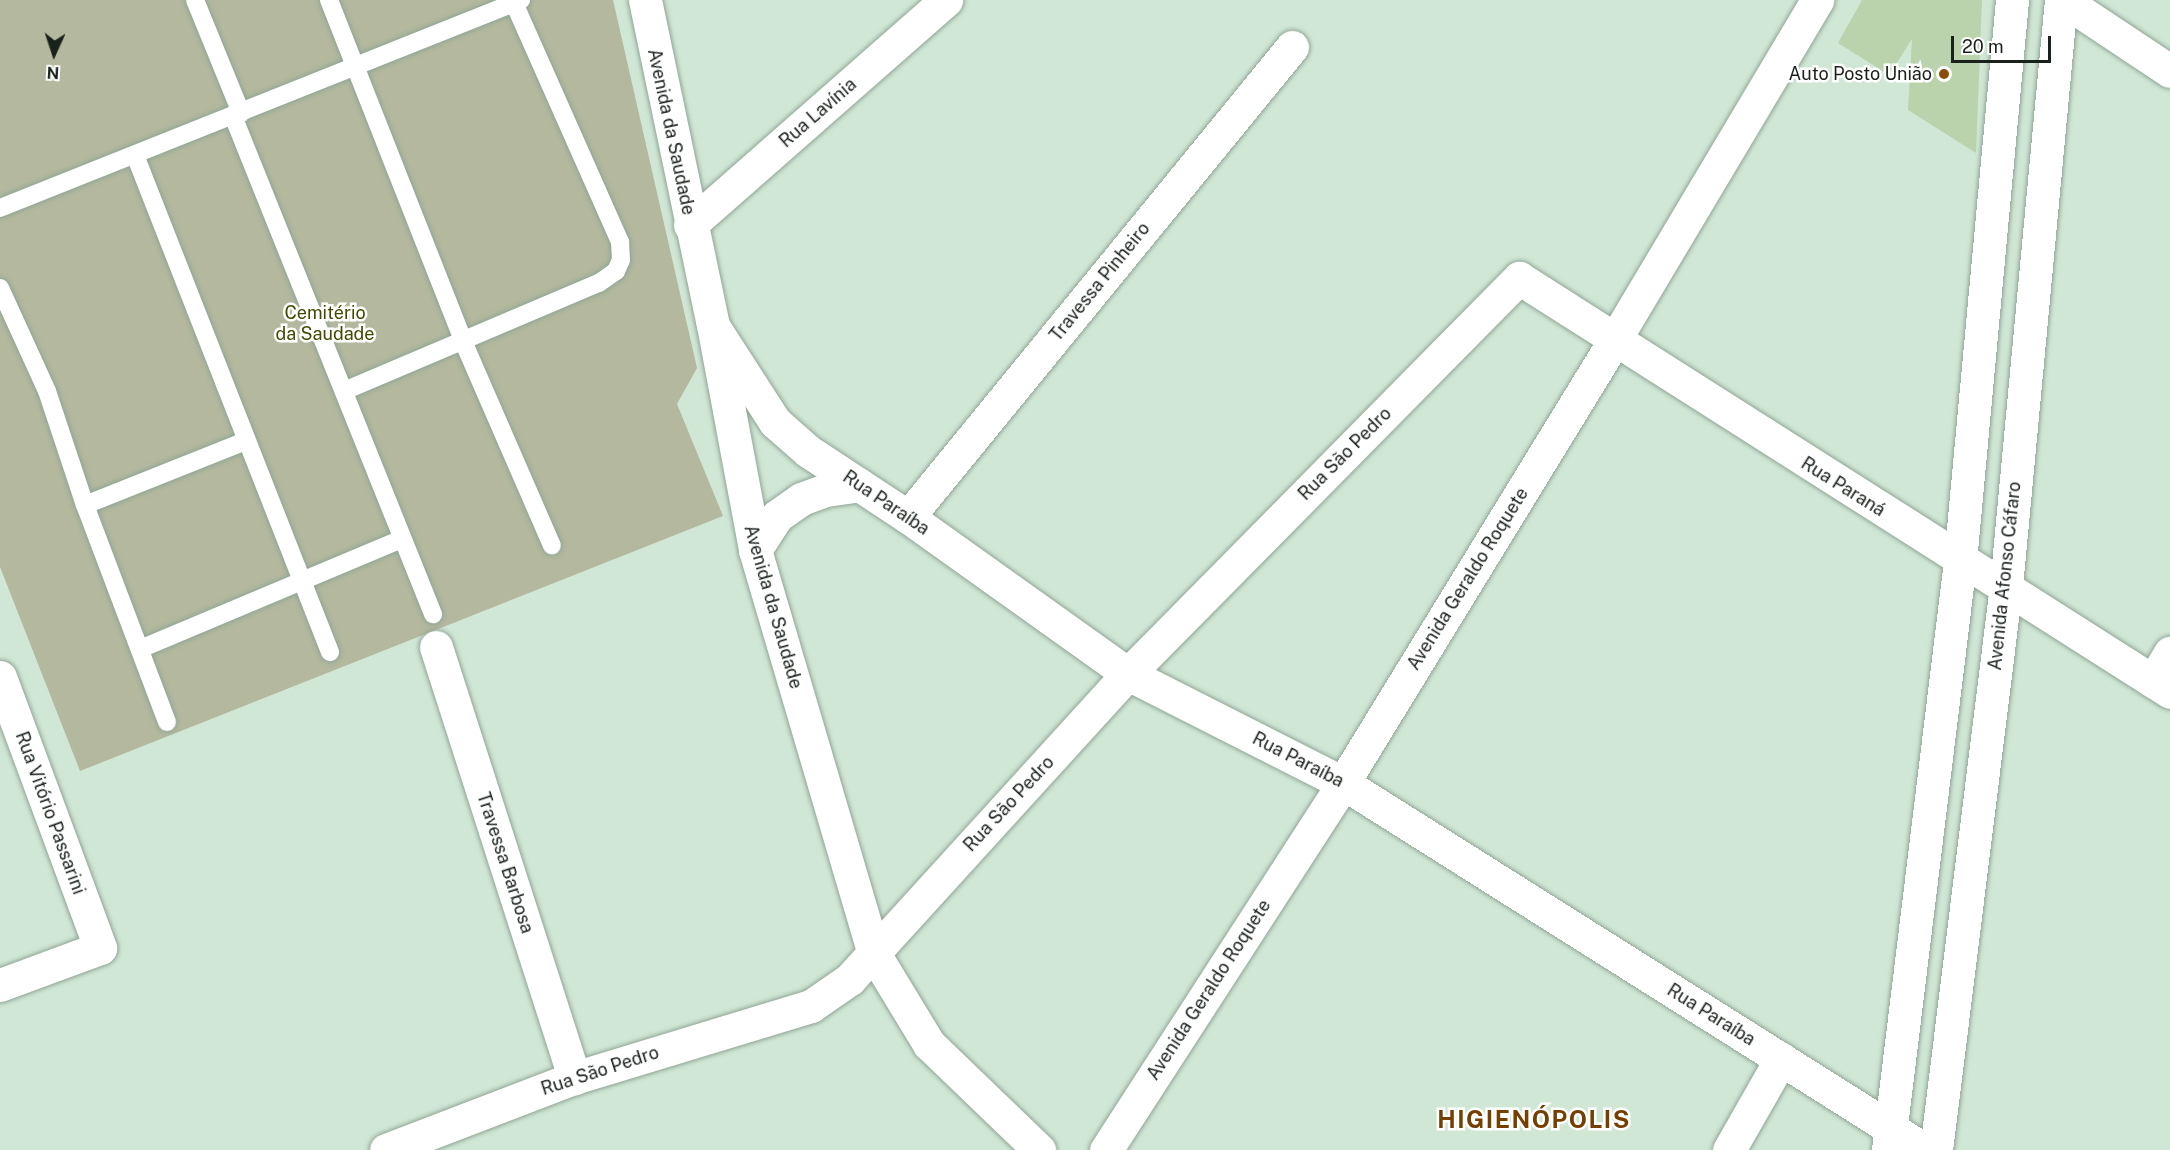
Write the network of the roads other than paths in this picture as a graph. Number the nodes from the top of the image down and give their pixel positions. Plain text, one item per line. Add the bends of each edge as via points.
1 (195, 0) edge
2 (329, 0) edge
3 (645, 0) edge
4 (946, 0) edge
5 (1816, 0) edge
6 (2012, 0) edge
7 (2062, 0) edge
8 (516, 1) edge
9 (1292, 47) dead end
10 (356, 66) junction
11 (2170, 71) edge
12 (237, 114) junction
13 (135, 155) junction
14 (0, 208) edge
15 (690, 225) junction
16 (1519, 278) joint
17 (0, 288) edge
18 (713, 325) junction
19 (463, 341) junction
20 (1614, 341) junction
21 (344, 391) junction
22 (246, 441) junction
23 (860, 485) junction
24 (85, 505) junction
25 (909, 517) junction
26 (402, 539) junction
27 (552, 546) dead end
28 (755, 550) junction
29 (1960, 561) junction
30 (301, 579) junction
31 (2006, 586) junction
32 (433, 614) dead end
33 (436, 648) dead end
34 (140, 649) junction
35 (330, 652) dead end
36 (2170, 653) edge
37 (1128, 674) junction
38 (0, 677) edge
39 (2161, 686) edge
40 (168, 722) dead end
41 (1343, 783) junction
42 (873, 952) junction
43 (0, 985) edge
44 (1781, 1059) junction
45 (574, 1078) junction
46 (440, 1139) edge
47 (1890, 1139) edge
48 (386, 1150) edge
49 (1039, 1150) edge
50 (1107, 1150) edge
51 (1729, 1150) edge
52 (1925, 1150) edge
53 (1936, 1150) edge

1 - 12 lane
2 - 10 lane
3 - 15 street, Avenida da Saudade
4 - 15 street, Rua Lavínia
5 - 20 street, Avenida Geraldo Roquete
6 - 29 street
7 - 11 street
7 - 31 street, Avenida Afonso Cáfaro
8 - 10 lane
8 - 19 lane via 620,242 621,260 616,271 599,283
9 - 25 street, Travessa Pinheiro
10 - 12 lane
10 - 19 lane
12 - 13 lane
12 - 21 lane
13 - 14 lane
13 - 22 lane
15 - 18 street, Avenida da Saudade
16 - 20 street, Rua Paraná
16 - 37 street, Rua São Pedro
17 - 24 lane via 47,391
18 - 23 street, Rua Paraíba via 745,381 775,422 808,451
18 - 28 street, Avenida da Saudade
19 - 21 lane
19 - 27 lane
20 - 29 street, Rua Paraná
20 - 41 street, Avenida Geraldo Roquete
21 - 26 lane
22 - 24 lane
22 - 30 lane
23 - 25 street, Rua Paraíba
23 - 28 street via 801,499 777,516
24 - 34 lane
25 - 37 street, Rua Paraíba
26 - 30 lane
26 - 32 lane
28 - 42 street, Avenida da Saudade
29 - 31 street, Rua Paraná
29 - 47 street
30 - 34 lane
30 - 35 lane
31 - 39 street, Rua Paraná
31 - 53 street, Avenida Afonso Cáfaro
33 - 45 street, Travessa Barbosa
34 - 40 lane
36 - 39 street
37 - 41 street, Rua Paraíba
37 - 42 street, Rua São Pedro
38 - 43 street, Rua Vitório Passarini via 100,948
41 - 44 street, Rua Paraíba
41 - 50 street, Avenida Geraldo Roquete
42 - 45 street, Rua São Pedro via 850,979 811,1005
42 - 49 street, Avenida da Saudade via 928,1044
44 - 47 street, Rua Paraíba
44 - 51 street
45 - 46 street, Rua São Pedro
46 - 48 street, Rua São Pedro
47 - 52 street, Rua Paraíba

